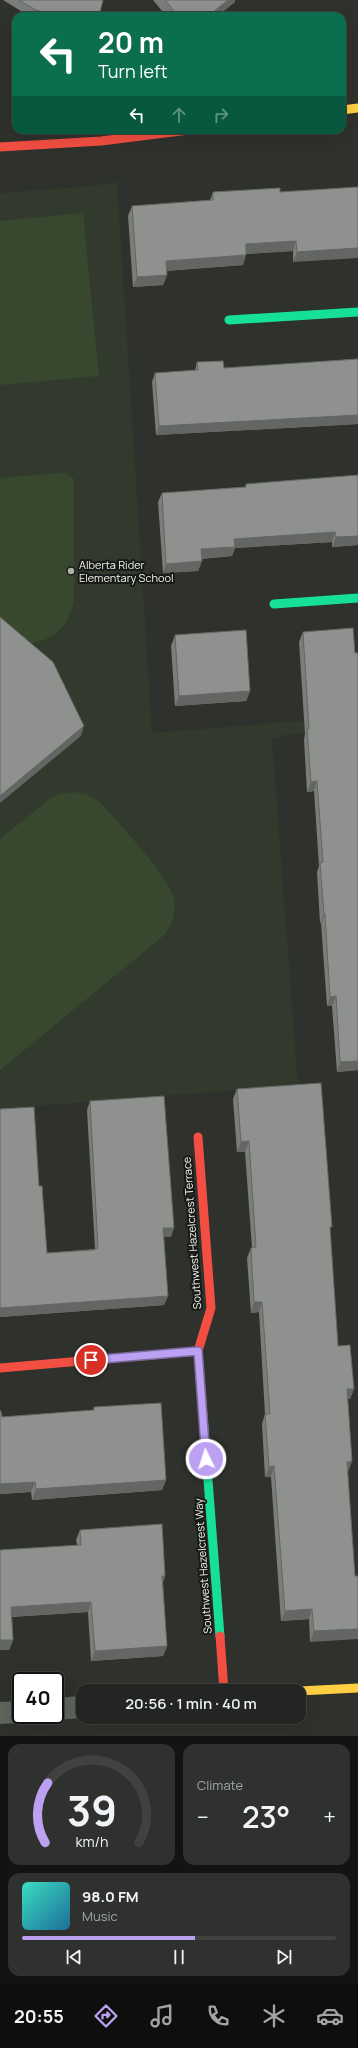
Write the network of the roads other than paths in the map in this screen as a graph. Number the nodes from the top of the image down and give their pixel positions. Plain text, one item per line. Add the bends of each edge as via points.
1 (358, 108) edge
2 (346, 110) edge
3 (157, 134) edge
4 (0, 147) edge
5 (358, 312) edge
6 (229, 320) dead end
7 (358, 598) edge
8 (274, 604) dead end
9 (198, 1137) dead end
10 (198, 1351) junction
11 (0, 1368) edge
12 (223, 1684) edge
13 (358, 1688) edge
14 (306, 1691) edge
15 (64, 1708) edge
16 (76, 1708) edge
17 (12, 1713) edge
18 (0, 1714) edge

1 - 2 street
3 - 4 street via 102,141
5 - 6 street
7 - 8 street
9 - 10 street, Southwest Hazelcrest Terrace via 211,1308
10 - 11 street
10 - 12 street, Southwest Hazelcrest Way
13 - 14 street
15 - 16 street
17 - 18 street

